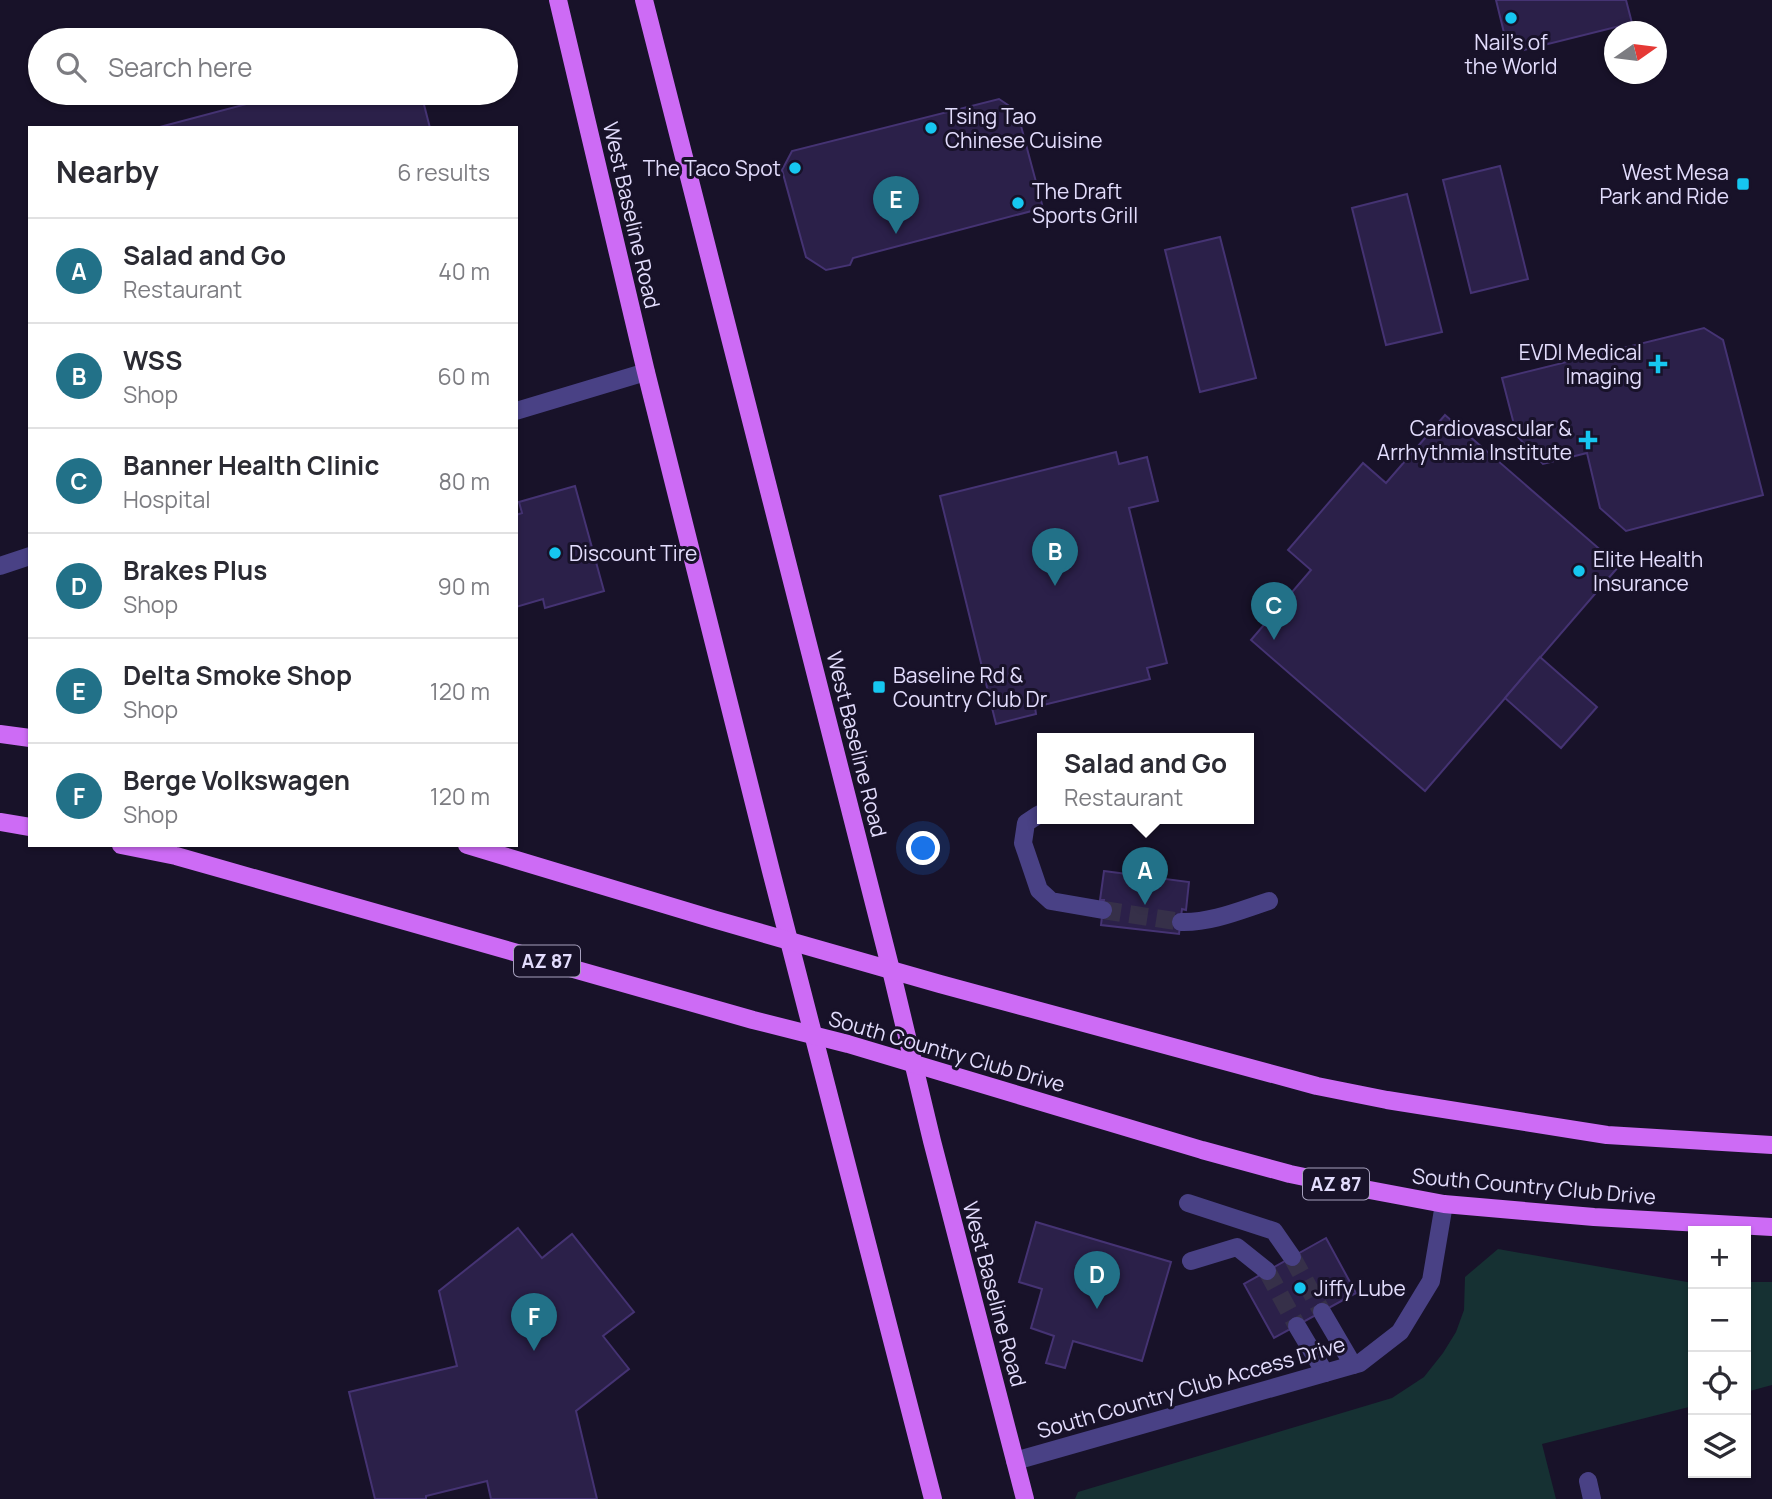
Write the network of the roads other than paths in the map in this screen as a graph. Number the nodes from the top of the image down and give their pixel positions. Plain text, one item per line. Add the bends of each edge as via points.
1 (558, 0) edge
2 (644, 0) edge
3 (646, 372) junction
4 (518, 410) edge
5 (28, 557) edge
6 (0, 566) edge
7 (0, 734) edge
8 (28, 738) edge
9 (1037, 816) edge
10 (0, 822) edge
11 (28, 827) edge
12 (131, 847) edge
13 (474, 847) edge
14 (1269, 901) dead end
15 (1103, 910) tunnel mouth
16 (1181, 922) tunnel mouth
17 (790, 942) junction
18 (891, 970) junction
19 (813, 1035) junction
20 (914, 1064) junction
21 (1772, 1145) edge
22 (1188, 1203) dead end
23 (1444, 1204) junction
24 (1772, 1227) edge
25 (1292, 1257) tunnel mouth
26 (1191, 1261) dead end
27 (1267, 1271) tunnel mouth
28 (1322, 1312) tunnel mouth
29 (1297, 1326) tunnel mouth
30 (1353, 1365) junction
31 (1325, 1373) junction
32 (1016, 1461) junction
33 (1588, 1480) dead end
34 (933, 1499) edge
35 (1025, 1499) edge
36 (1592, 1499) edge

1 - 3 main road, West Baseline Road
2 - 18 main road, West Baseline Road
3 - 4 street
3 - 17 main road, West Baseline Road
5 - 6 street
7 - 8 main road
9 - 15 street via 1026,824 1023,843 1039,890 1051,901
10 - 11 main road
12 - 19 main road, South Country Club Drive / AZ 87
13 - 17 main road
14 - 16 street via 1209,920
17 - 18 main road
17 - 19 main road, West Baseline Road
18 - 20 main road, West Baseline Road
18 - 21 main road via 1246,1068 1387,1100 1607,1135
19 - 20 main road, South Country Club Drive / AZ 87
19 - 34 main road, West Baseline Road
20 - 23 main road, South Country Club Drive / AZ 87 via 1290,1174
20 - 32 main road, West Baseline Road
22 - 25 street via 1274,1231
23 - 24 main road, South Country Club Drive / AZ 87
23 - 30 street, South Country Club Access Drive via 1431,1281 1400,1332
26 - 27 street via 1237,1247
28 - 30 street
29 - 31 street
30 - 31 street, South Country Club Access Drive
31 - 32 street, South Country Club Access Drive
32 - 35 main road, West Baseline Road
33 - 36 street

